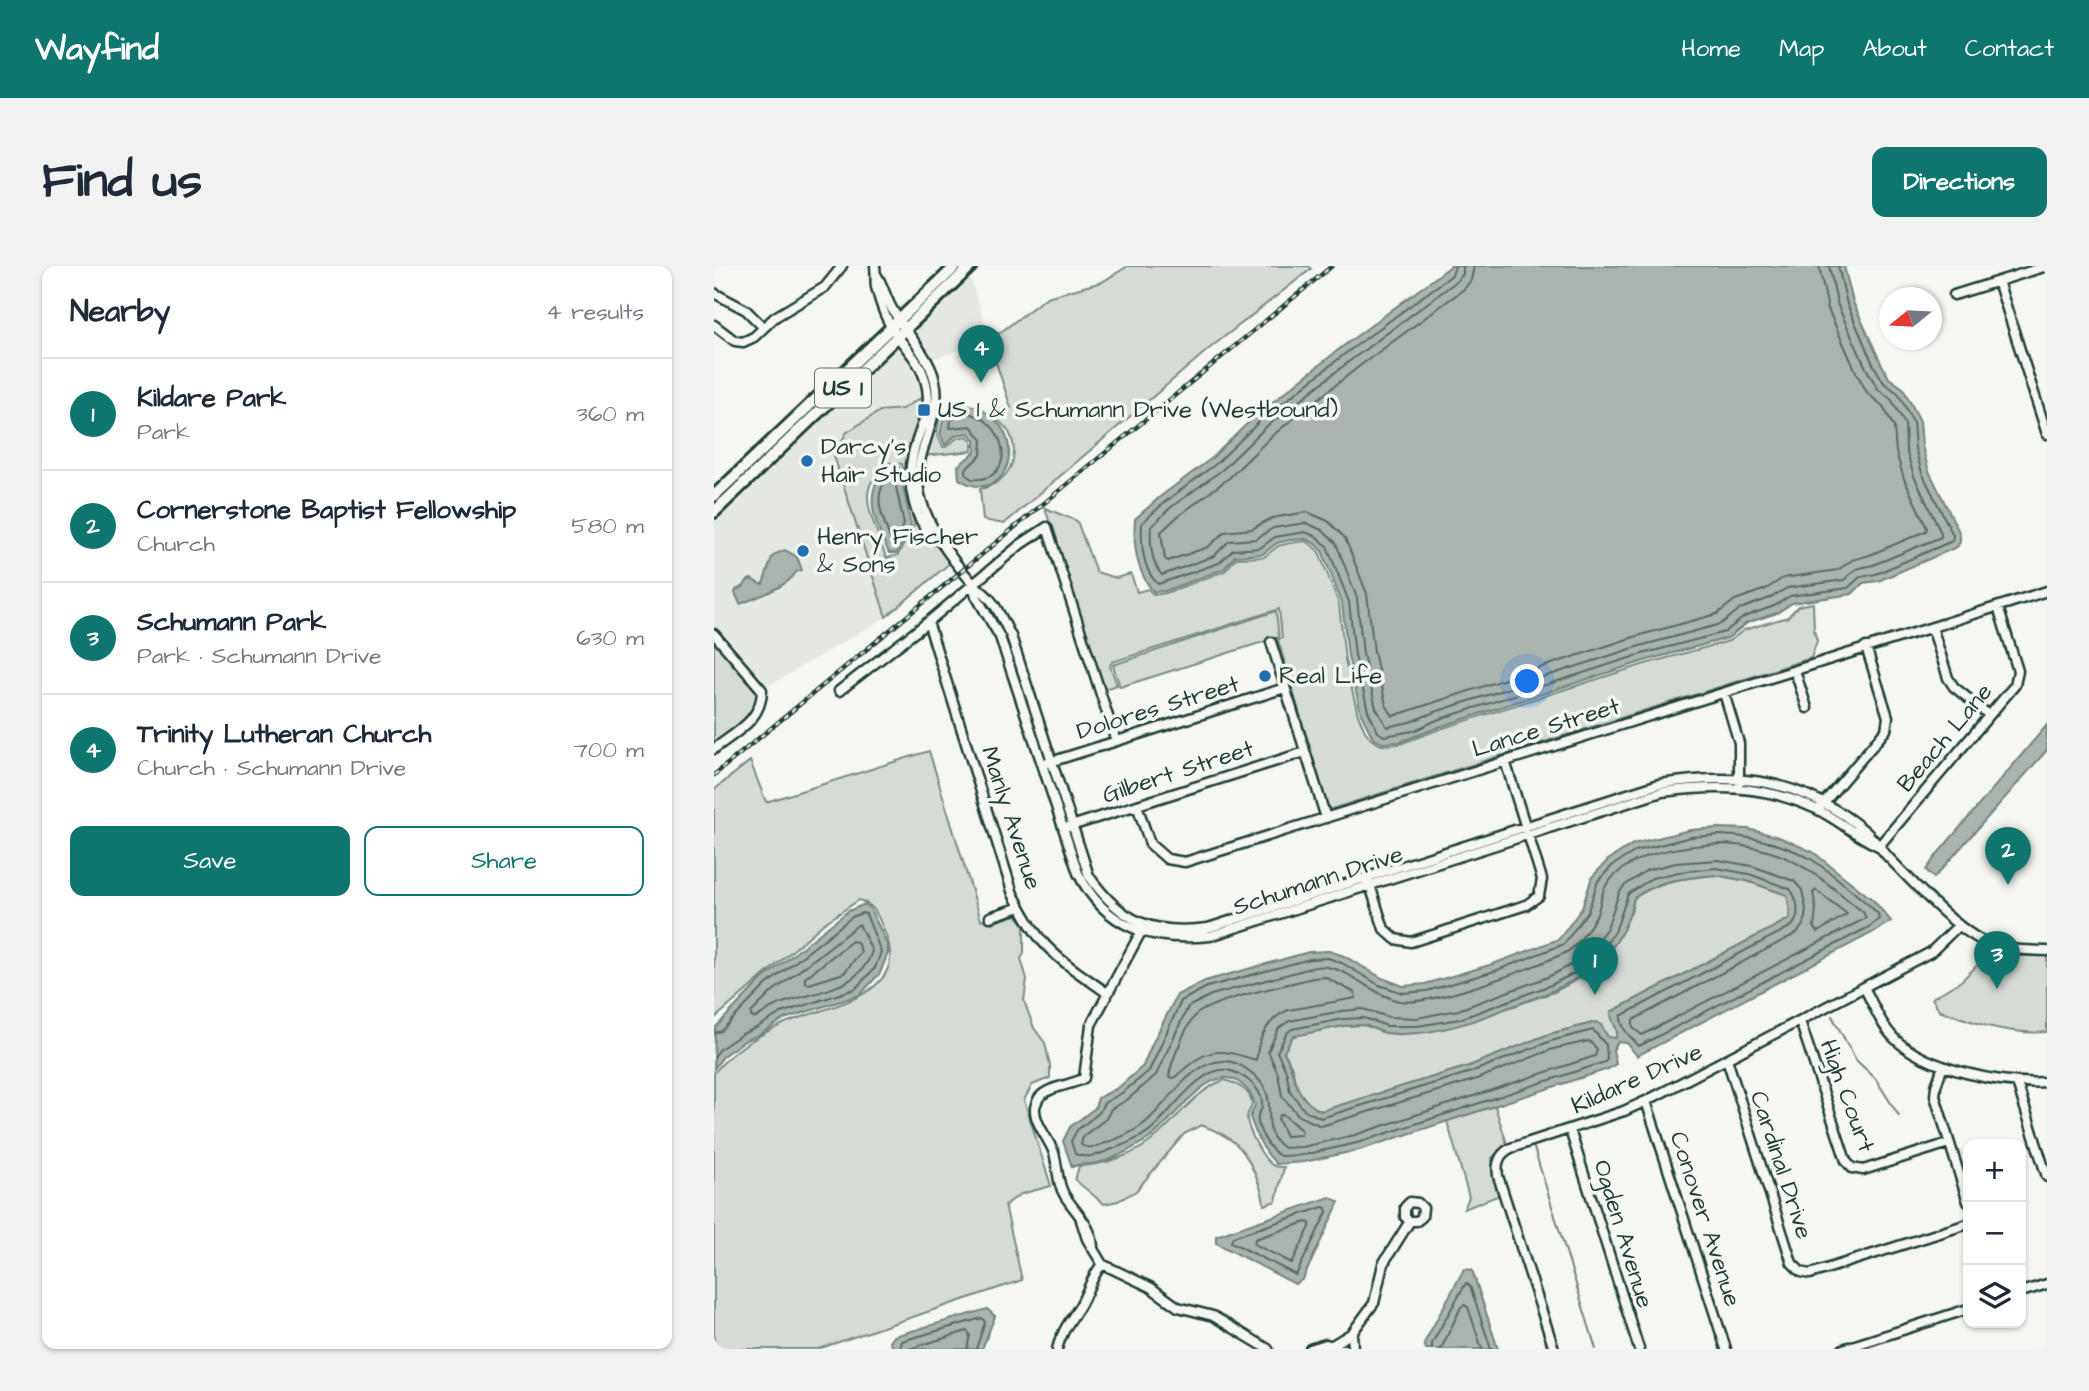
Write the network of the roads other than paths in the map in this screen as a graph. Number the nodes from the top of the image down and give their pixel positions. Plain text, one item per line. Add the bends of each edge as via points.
1 (842, 266) edge
2 (956, 266) edge
3 (971, 266) edge
4 (2047, 267) edge
5 (875, 270) edge
6 (1998, 281) junction
7 (714, 293) edge
8 (1954, 295) dead end
9 (714, 325) edge
10 (763, 327) junction
11 (898, 327) junction
12 (2047, 434) edge
13 (714, 496) edge
14 (714, 512) edge
15 (973, 584) junction
16 (2047, 591) edge
17 (1998, 607) junction
18 (928, 622) junction
19 (1932, 627) junction
20 (714, 634) edge
21 (1011, 636) junction
22 (1001, 640) junction
23 (1271, 642) dead end
24 (1866, 647) junction
25 (1795, 671) junction
26 (1285, 688) junction
27 (839, 691) dead end
28 (1724, 693) junction
29 (1031, 697) junction
30 (1021, 701) junction
31 (1807, 708) dead end
32 (1989, 715) junction
33 (1116, 741) junction
34 (714, 749) edge
35 (1305, 752) junction
36 (1052, 761) junction
37 (1505, 761) junction
38 (1042, 764) junction
39 (1739, 783) junction
40 (1825, 803) junction
41 (1137, 805) junction
42 (1818, 810) junction
43 (1326, 818) junction
44 (1072, 826) junction
45 (1063, 829) junction
46 (1527, 830) junction
47 (1878, 846) junction
48 (1368, 880) junction
49 (1020, 907) junction
50 (990, 917) dead end
51 (1959, 925) junction
52 (1143, 928) junction
53 (2047, 951) edge
54 (1864, 987) junction
55 (1107, 993) junction
56 (1800, 1021) junction
57 (1727, 1059) junction
58 (1944, 1066) junction
59 (2047, 1082) edge
60 (2017, 1083) junction
61 (1646, 1101) junction
62 (1570, 1130) junction
63 (1949, 1143) junction
64 (2047, 1177) edge
65 (1963, 1186) edge
66 (1410, 1221) dead end
67 (1963, 1226) edge
68 (1102, 1264) junction
69 (2047, 1284) edge
70 (2026, 1290) edge
71 (1963, 1311) edge
72 (1352, 1333) junction
73 (1334, 1345) junction
74 (1057, 1349) edge
75 (1268, 1349) edge
76 (1310, 1349) edge
77 (1344, 1349) edge
78 (1353, 1349) edge
79 (1555, 1349) edge
80 (1639, 1349) edge
81 (1726, 1349) edge
82 (1843, 1349) edge

1 - 10 street via 825,287
2 - 11 main road, US 1
3 - 11 main road, US 1
4 - 6 street
5 - 11 street, Schumann Drive via 876,285
6 - 8 street
6 - 12 street
7 - 10 street via 746,310
9 - 10 street via 743,342
11 - 13 main road, US 1
11 - 14 main road, US 1
11 - 15 street, Schumann Drive via 928,363 937,395 922,450 919,493 939,541
15 - 18 street
15 - 21 street, Schumann Drive via 994,604
15 - 22 street, Schumann Drive
15 - 33 street via 1047,527
16 - 17 street, Lance Street
17 - 19 street, Lance Street
17 - 32 street, Beach Lane via 2018,677
18 - 27 street
18 - 49 street, Manly Avenue
19 - 24 street, Lance Street
19 - 32 street via 1948,678
20 - 34 street via 762,690 757,714
21 - 22 street
21 - 29 street, Schumann Drive
22 - 30 street, Schumann Drive
23 - 26 street
24 - 25 street, Lance Street
24 - 40 street via 1888,718 1886,730
25 - 28 street, Lance Street
25 - 31 street
26 - 33 street, Dolores Street
26 - 35 street
28 - 37 street, Lance Street
28 - 39 street via 1740,743
29 - 30 street
29 - 36 street, Schumann Drive
30 - 38 street, Schumann Drive
32 - 47 street, Beach Lane
33 - 36 street, Dolores Street
35 - 41 street, Gilbert Street
35 - 43 street
36 - 38 street, Dolores Street
36 - 44 street, Schumann Drive
37 - 43 street, Lance Street
37 - 46 street
38 - 45 street, Schumann Drive
39 - 40 street, Schumann Drive via 1780,786
39 - 42 street, Schumann Drive
39 - 46 street, Schumann Drive via 1685,780 1659,784
40 - 42 street
40 - 47 street, Schumann Drive
41 - 43 street, Lance Street via 1150,844 1167,859 1185,862
41 - 44 street, Gilbert Street
42 - 47 street, Schumann Drive
44 - 45 street, Gilbert Street
44 - 52 street, Schumann Drive via 1089,876 1104,898
45 - 52 street, Schumann Drive via 1078,873 1093,898 1117,919
46 - 48 street, Schumann Drive
46 - 48 street via 1542,879 1539,896 1526,905 1424,938 1411,942 1395,939 1384,929
47 - 51 street, Schumann Drive
48 - 52 street, Schumann Drive via 1210,936 1167,938
49 - 50 street
49 - 55 street, Manly Avenue via 1043,943
51 - 53 street, Schumann Drive via 1991,945
51 - 54 street, Kildare Drive via 1931,952
52 - 55 street
54 - 56 street, Kildare Drive
54 - 58 street via 1895,1039
55 - 68 street via 1091,1025 1084,1079 1044,1093 1034,1107 1053,1152 1060,1186 1093,1237
56 - 57 street, Kildare Drive
56 - 63 street, High Court via 1852,1168 1863,1170
57 - 61 street, Kildare Drive
57 - 67 street, Cardinal Drive via 1792,1263 1801,1272
58 - 60 street
58 - 63 street via 1935,1096
59 - 60 street
60 - 64 street
61 - 62 street, Kildare Drive
61 - 81 street, Conover Avenue
62 - 79 street, Kildare Drive via 1508,1149 1497,1167
62 - 80 street, Ogden Avenue
63 - 65 street
66 - 72 street via 1383,1264 1374,1303
68 - 74 street
68 - 75 street via 1150,1287 1178,1307 1213,1316
69 - 70 street
71 - 82 street
72 - 73 street
72 - 78 street
73 - 76 street
73 - 77 street

